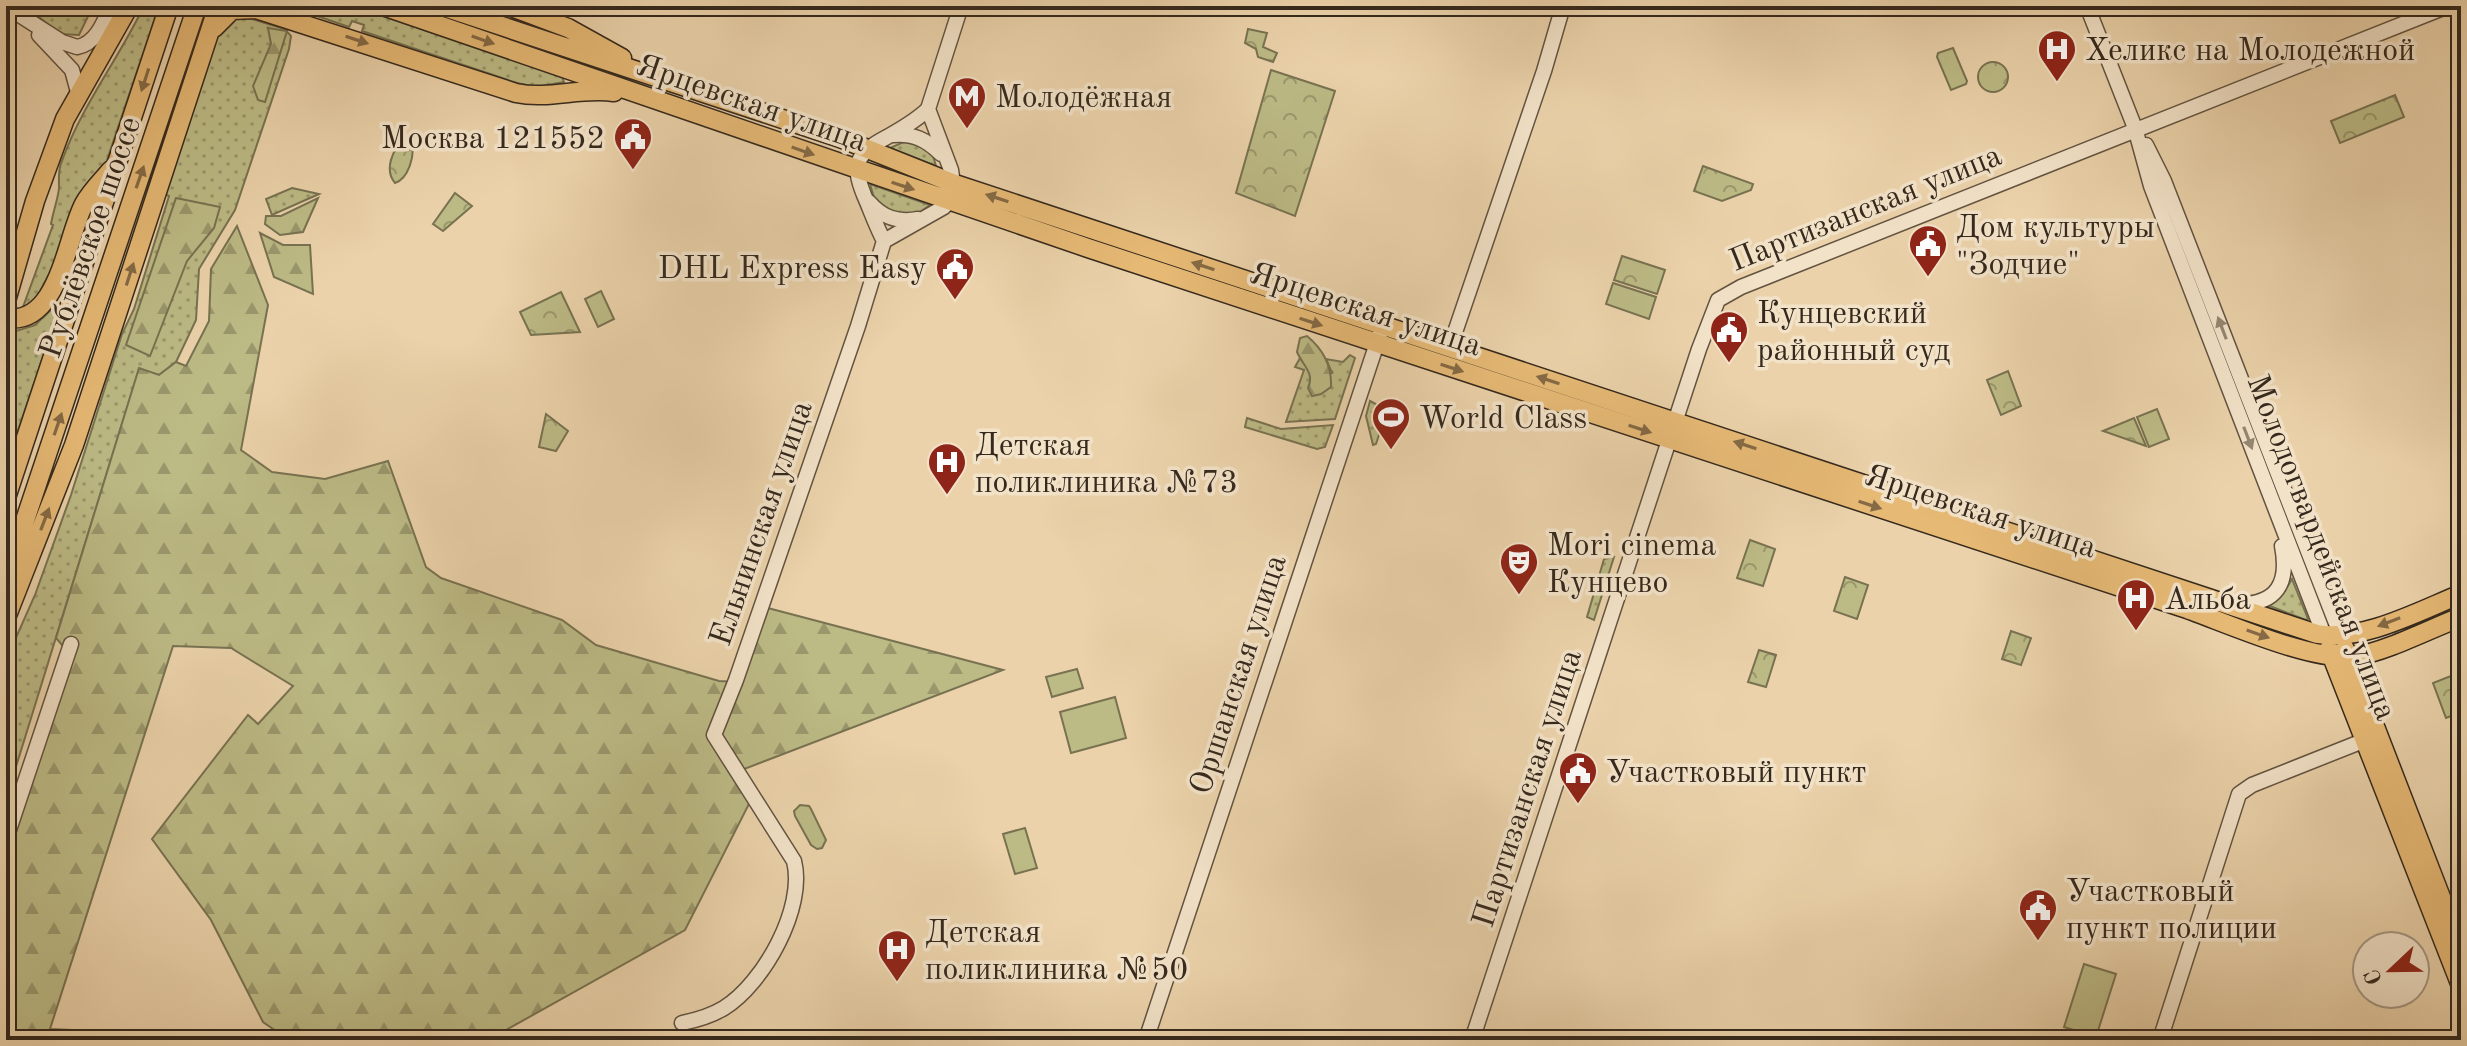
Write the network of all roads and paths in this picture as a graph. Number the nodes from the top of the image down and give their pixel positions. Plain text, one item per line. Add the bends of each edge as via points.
1 (169, 6) edge
2 (197, 6) edge
3 (218, 6) edge
4 (383, 6) edge
5 (441, 6) edge
6 (509, 6) edge
7 (961, 6) edge
8 (1563, 6) edge
9 (2087, 6) edge
10 (2448, 6) edge
11 (124, 7) edge
12 (254, 7) edge
13 (11, 9) edge
14 (208, 37) junction
15 (675, 84) junction
16 (78, 92) junction
17 (654, 99) junction
18 (928, 109) junction
19 (757, 111) junction
20 (2135, 128) junction
21 (749, 133) junction
22 (887, 137) junction
23 (867, 148) junction
24 (120, 156) junction
25 (944, 157) junction
26 (856, 170) junction
27 (952, 193) junction
28 (865, 198) junction
29 (926, 218) junction
30 (884, 241) junction
31 (6, 301) edge
32 (6, 318) edge
33 (1380, 334) junction
34 (1450, 347) junction
35 (1673, 430) junction
36 (74, 445) junction
37 (6, 498) edge
38 (28, 510) junction
39 (2279, 522) junction
40 (6, 577) edge
41 (2461, 594) edge
42 (2229, 604) junction
43 (2461, 617) edge
44 (6, 618) edge
45 (2332, 636) junction
46 (71, 644) dead end
47 (2340, 657) junction
48 (2371, 738) junction
49 (6, 839) edge
50 (2461, 949) edge
51 (2461, 986) edge
52 (682, 1023) dead end
53 (1146, 1040) edge
54 (1472, 1040) edge
55 (2160, 1040) edge

1 -> 24 main road, Рублёвское шоссе
38 -> 2 main road, Рублёвское шоссе
3 - 14 main road
4 -> 17 main road, Ярцевская улица
5 - 15 main road, Ярцевская улица
6 - 15 main road via 568,28
7 - 18 street
8 - 34 street
9 - 20 street, Молодогвардейская улица
10 - 20 street, Партизанская улица
11 - 13 street via 87,45 77,47
11 - 16 main road
12 - 14 main road via 232,10
12 -> 17 main road via 516,93 605,91
13 - 16 street via 66,62
36 -> 14 main road
15 - 19 main road, Ярцевская улица
16 - 31 main road via 52,151
17 - 21 main road, Ярцевская улица
18 - 22 street
18 - 25 street
19 - 21 main road via 761,126
19 - 23 main road, Ярцевская улица
20 - 35 street, Партизанская улица via 1724,294 1713,307
20 -> 39 street, Молодогвардейская улица via 2151,186
45 -> 20 street, Молодогвардейская улица via 2164,181
21 -> 26 main road, Ярцевская улица
22 - 23 street
22 - 25 street via 916,136
23 - 26 street
23 - 27 main road, Ярцевская улица
24 - 32 main road via 84,204 47,299 32,313
24 - 37 main road, Рублёвское шоссе
25 - 27 street
26 -> 27 main road, Ярцевская улица
26 - 28 street
27 - 29 street
27 - 33 main road, Ярцевская улица
28 - 29 street via 893,220
28 - 30 street
29 - 30 street
30 - 52 street, Ельнинская улица via 714,735 796,868 788,919 772,955 743,993 716,1013
33 - 34 main road, Ярцевская улица
33 -> 35 main road, Ярцевская улица
33 - 53 street, Оршанская улица
35 -> 34 main road, Ярцевская улица
42 -> 35 main road, Ярцевская улица
35 -> 47 main road, Ярцевская улица via 2309,652
35 - 54 street, Партизанская улица
36 - 38 main road
44 -> 36 main road
38 - 40 main road, Рублёвское шоссе
39 - 42 street via 2286,567 2281,584 2257,602
39 - 45 street, Молодогвардейская улица
41 -> 45 main road via 2368,630
42 - 45 main road, Ярцевская улица
43 - 47 main road via 2367,654
45 - 47 main road, Молодогвардейская улица
46 - 49 street
47 - 48 main road, Молодогвардейская улица
48 - 50 main road, Молодогвардейская улица
48 - 51 main road, Молодогвардейская улица
48 - 55 street via 2239,794

